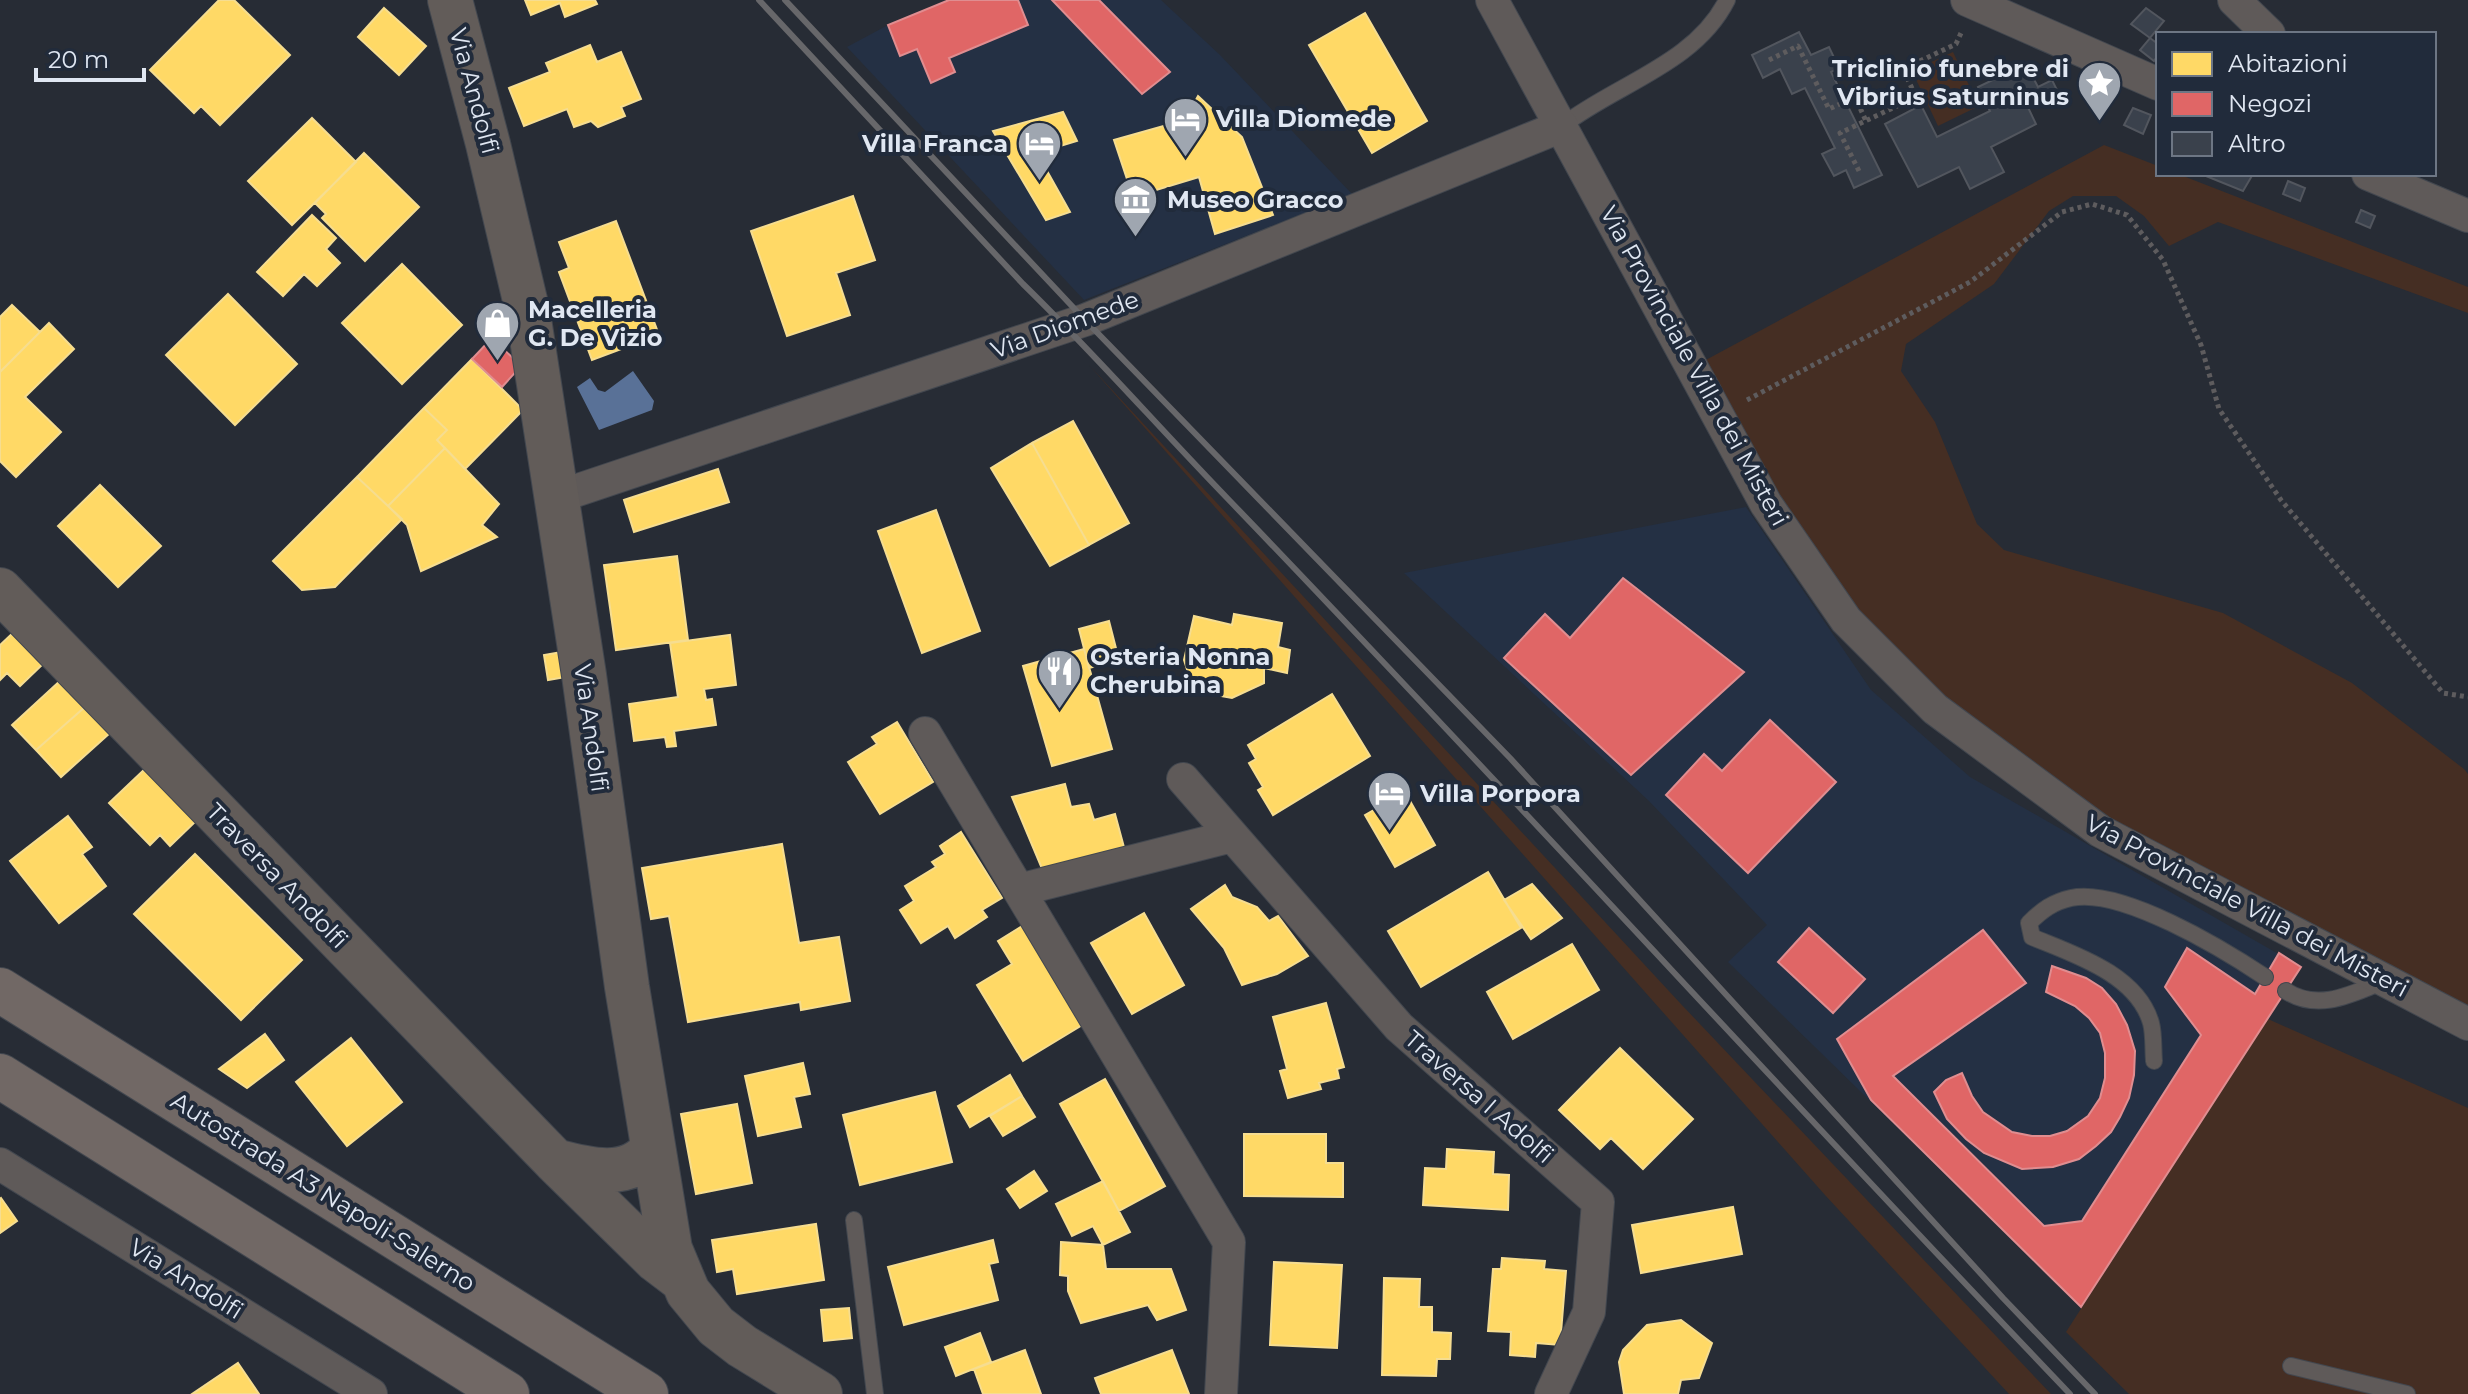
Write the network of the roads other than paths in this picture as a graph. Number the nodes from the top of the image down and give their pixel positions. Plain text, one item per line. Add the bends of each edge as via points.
1 (450, 0) edge
2 (1492, 0) edge
3 (1727, 0) edge
4 (1967, 0) edge
5 (2234, 0) edge
6 (2267, 32) edge
7 (2156, 83) edge
8 (1562, 126) junction
9 (2373, 176) edge
10 (2427, 176) edge
11 (2468, 210) edge
12 (2468, 216) edge
13 (557, 497) junction
14 (0, 590) edge
15 (925, 733) dead end
16 (1183, 779) dead end
17 (1232, 836) junction
18 (1019, 890) junction
19 (2265, 977) dead end
20 (2386, 981) junction
21 (0, 990) edge
22 (2286, 991) dead end
23 (2468, 1024) edge
24 (2154, 1061) dead end
25 (0, 1076) edge
26 (653, 1148) junction
27 (555, 1161) junction
28 (0, 1164) edge
29 (854, 1220) dead end
30 (681, 1279) junction
31 (2291, 1366) dead end
32 (371, 1394) edge
33 (507, 1394) edge
34 (646, 1394) edge
35 (820, 1394) edge
36 (875, 1394) edge
37 (1221, 1394) edge
38 (1551, 1394) edge
39 (2407, 1394) edge

1 - 13 street, Via Andolfi via 516,255
2 - 8 street, Via Provinciale Villa dei Misteri
3 - 8 lane via 1709,30
4 - 7 street
5 - 6 street
8 - 13 street, Via Diomede via 1085,320
8 - 20 street, Via Provinciale Villa dei Misteri via 1766,504 1846,620 1935,709 2100,831
9 - 12 street
10 - 11 street
13 - 26 street, Via Andolfi
14 - 27 street, Traversa Andolfi
15 - 18 street
16 - 17 street, Traversa I Adolfi
17 - 18 street
17 - 38 street, Traversa I Adolfi via 1399,1027 1598,1202 1589,1312
18 - 37 street via 1229,1242
19 - 24 lane via 2154,915 2103,898 2073,897 2045,907 2029,923 2032,937 2110,971 2140,1001 2151,1023
20 - 22 lane via 2320,1001 2298,999
20 - 23 street, Via Provinciale Villa dei Misteri
21 - 34 highway, Autostrada A3 Napoli-Salerno
25 - 33 highway
26 - 27 street via 625,1169 592,1170
26 - 30 street, Via Andolfi via 670,1249
27 - 30 street, Traversa Andolfi
28 - 32 street, Via Andolfi
29 - 36 lane
30 - 35 street, Via Andolfi via 716,1326
31 - 39 lane

